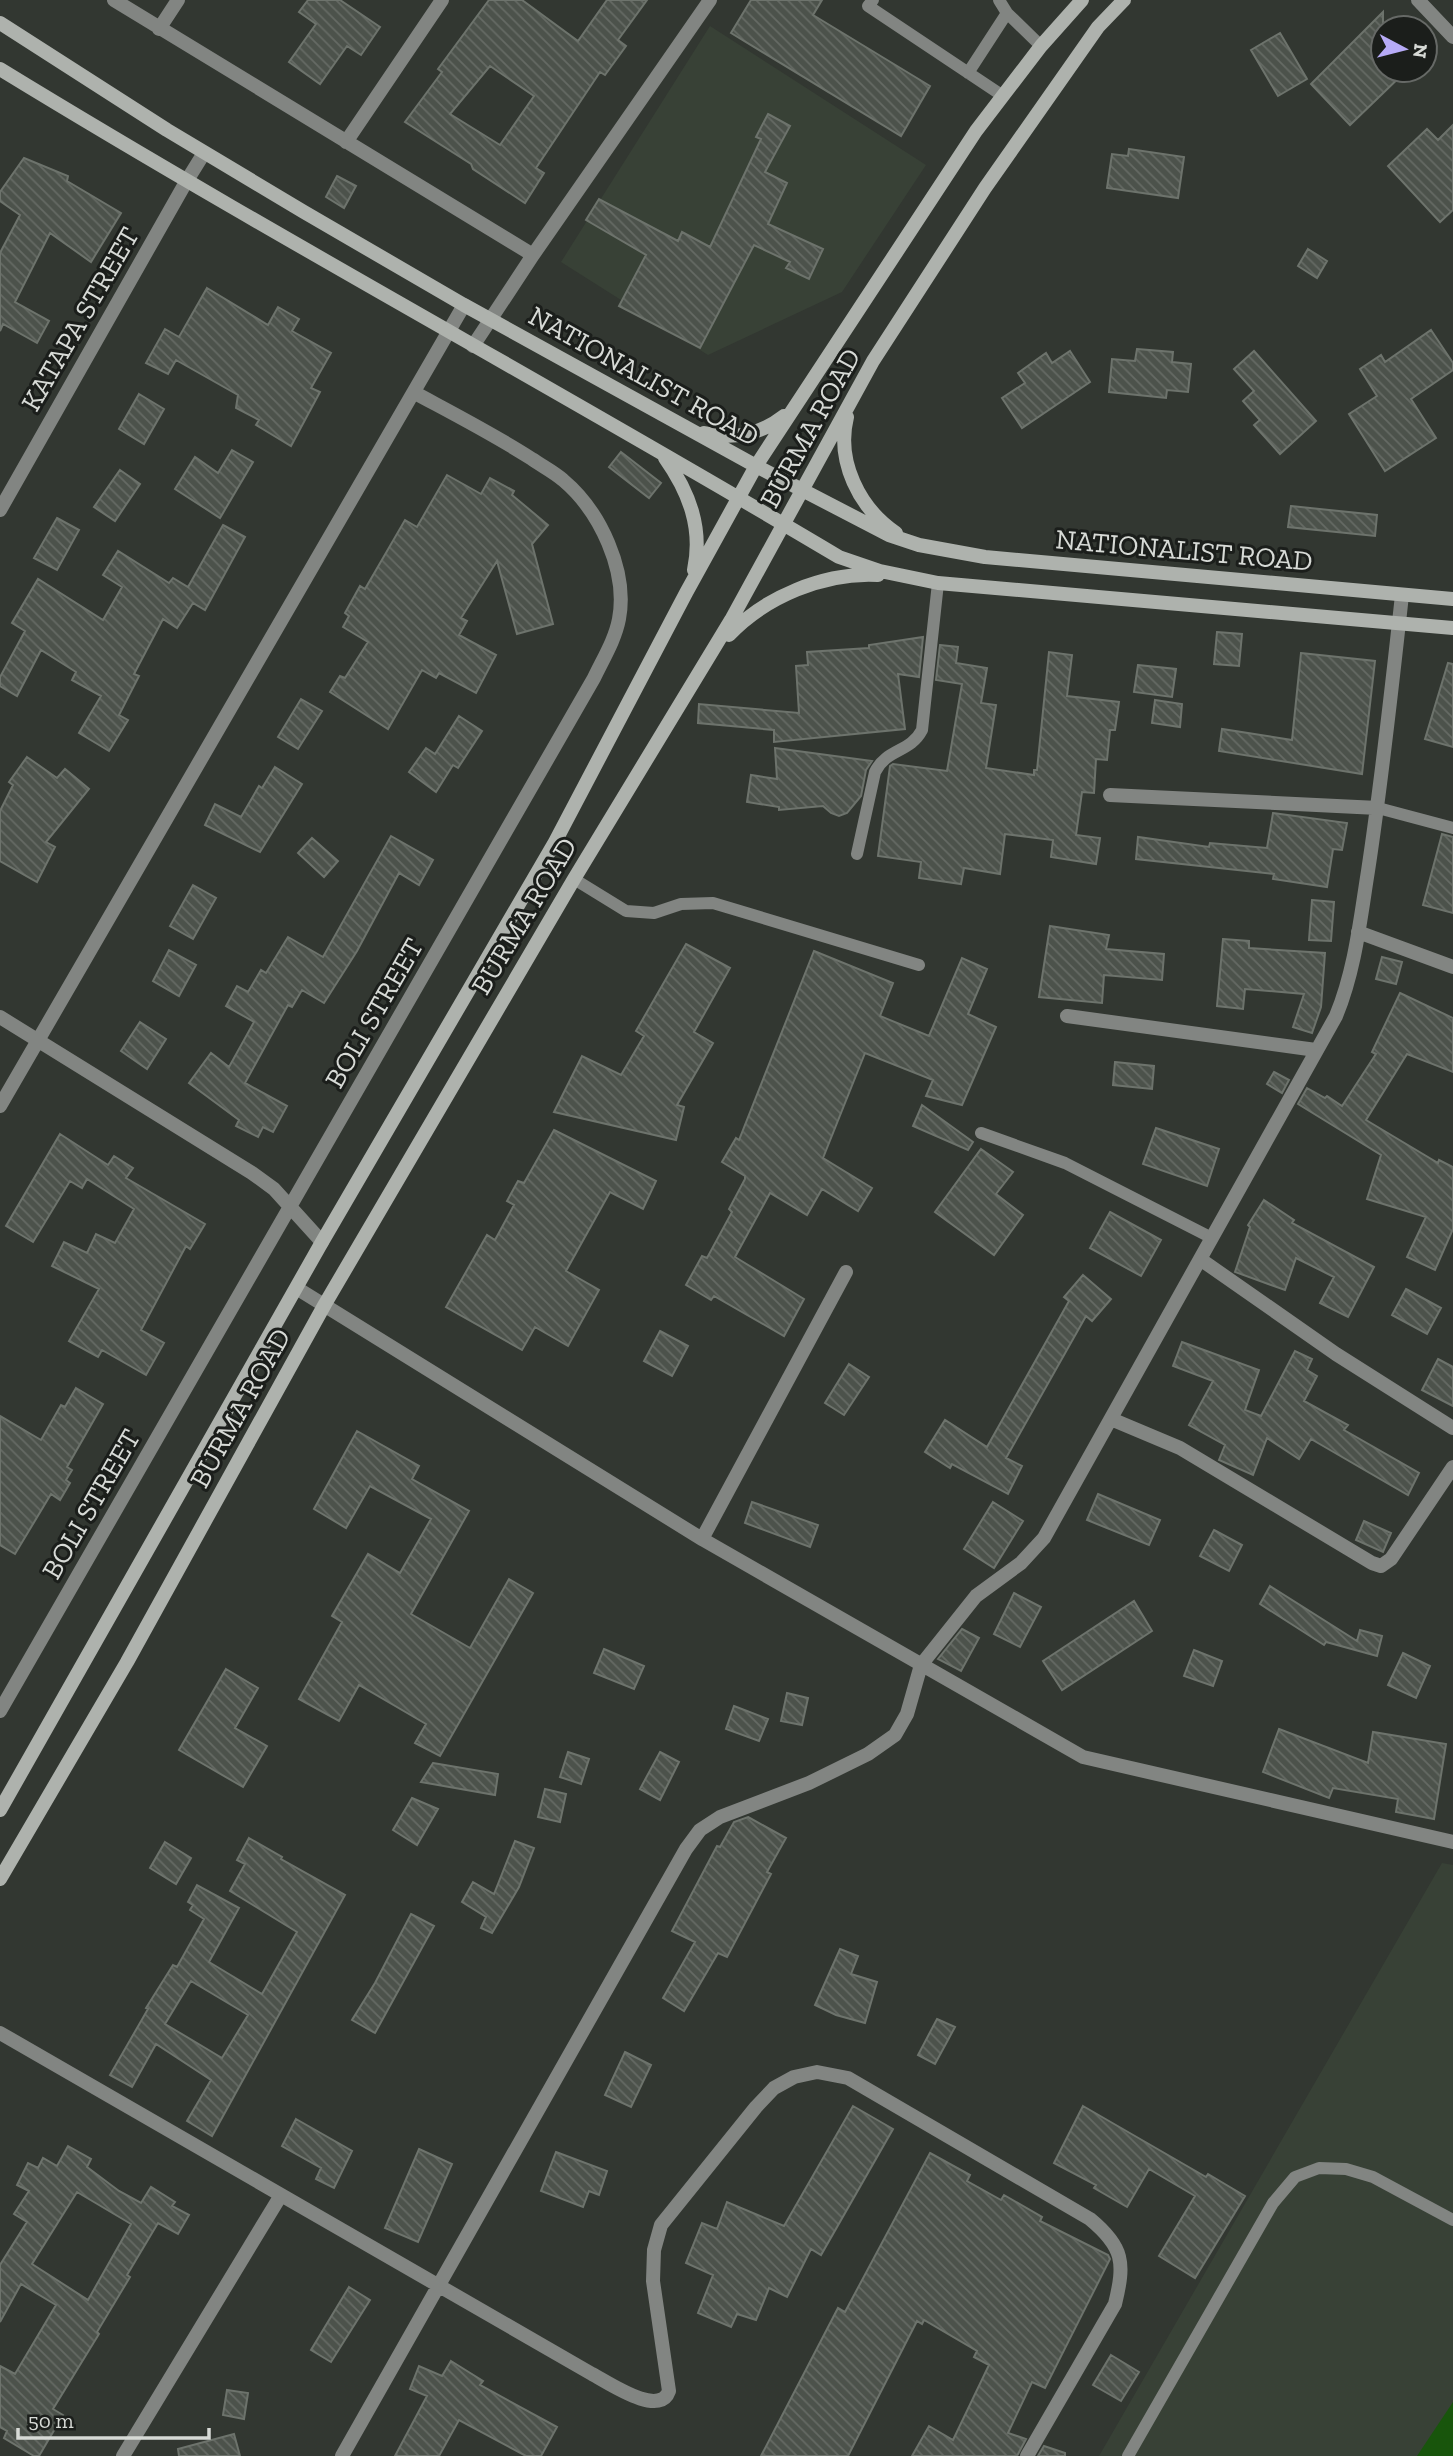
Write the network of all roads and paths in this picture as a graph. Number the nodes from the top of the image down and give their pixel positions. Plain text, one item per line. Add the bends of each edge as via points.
1 (114, 0) edge
2 (178, 0) edge
3 (442, 0) edge
4 (710, 0) edge
5 (873, 0) edge
6 (999, 0) edge
7 (1082, 0) edge
8 (1124, 0) edge
9 (1418, 0) edge
10 (1007, 13) junction
11 (0, 23) edge
12 (159, 29) junction
13 (1453, 37) edge
14 (1041, 46) junction
15 (0, 69) edge
16 (968, 73) junction
17 (1003, 96) junction
18 (346, 142) junction
19 (204, 153) junction
20 (186, 182) junction
21 (533, 255) junction
22 (464, 305) junction
23 (490, 318) junction
24 (449, 332) junction
25 (473, 346) junction
26 (415, 393) junction
27 (850, 402) junction
28 (794, 408) junction
29 (690, 429) junction
30 (663, 454) junction
31 (756, 466) junction
32 (802, 490) junction
33 (737, 498) junction
34 (0, 510) edge
35 (785, 524) junction
36 (909, 541) junction
37 (903, 576) junction
38 (938, 583) junction
39 (690, 585) junction
40 (1402, 595) junction
41 (1453, 598) edge
42 (1399, 624) junction
43 (1453, 628) edge
44 (711, 653) junction
45 (1110, 795) dead end
46 (1378, 808) junction
47 (1453, 828) edge
48 (857, 854) dead end
49 (574, 879) junction
50 (1358, 932) junction
51 (919, 965) dead end
52 (1453, 967) edge
53 (1067, 1016) dead end
54 (0, 1017) edge
55 (37, 1042) junction
56 (1316, 1050) junction
57 (0, 1107) edge
58 (981, 1133) dead end
59 (291, 1207) junction
60 (1212, 1238) junction
61 (322, 1242) junction
62 (1200, 1259) junction
63 (846, 1272) dead end
64 (298, 1289) junction
65 (325, 1304) junction
66 (1111, 1419) junction
67 (1453, 1428) edge
68 (1453, 1467) edge
69 (702, 1539) junction
70 (921, 1665) junction
71 (0, 1711) edge
72 (0, 1810) edge
73 (1453, 1842) edge
74 (0, 1879) edge
75 (0, 2033) edge
76 (281, 2195) junction
77 (1453, 2220) edge
78 (439, 2287) junction
79 (123, 2456) edge
80 (342, 2456) edge
81 (1027, 2456) edge
82 (1128, 2456) edge

1 - 12 street
2 - 12 street
3 - 18 street
4 - 21 street
5 - 16 lane via 868,6
6 - 10 lane
7 - 14 main road, BURMA ROAD
8 - 27 main road, BURMA ROAD via 1098,27 985,188
9 - 13 street
10 - 14 lane
10 - 16 lane
11 - 19 main road, NATIONALIST ROAD
12 - 18 street
14 - 17 main road, BURMA ROAD
15 - 20 main road, NATIONALIST ROAD
16 - 17 lane
17 - 28 main road, BURMA ROAD
18 - 21 street
19 - 20 street, KATAPA STREET
19 - 22 main road, NATIONALIST ROAD
20 - 24 main road, NATIONALIST ROAD
20 - 34 street, KATAPA STREET
21 - 23 street
22 - 23 main road, NATIONALIST ROAD
22 - 24 street
23 - 25 street
23 - 29 main road, NATIONALIST ROAD
24 - 25 main road, NATIONALIST ROAD
24 - 26 street
25 - 30 main road, NATIONALIST ROAD
26 - 55 street
26 - 59 street, BOLI STREET via 515,448 563,480 579,497 595,517 618,571 619,620 594,678
27 - 32 main road, BURMA ROAD
27 - 36 main road via 844,456 852,482 886,526
28 - 29 main road via 772,425 746,435 718,436
28 - 31 main road, BURMA ROAD
29 - 31 main road, NATIONALIST ROAD
30 - 33 main road, NATIONALIST ROAD
30 - 39 main road via 691,503 696,558
31 - 32 main road, NATIONALIST ROAD
31 - 33 main road, BURMA ROAD
32 - 35 main road, BURMA ROAD
32 - 36 main road, NATIONALIST ROAD via 860,522
33 - 35 main road, NATIONALIST ROAD
33 - 39 main road, BURMA ROAD
35 - 37 main road, NATIONALIST ROAD via 839,557
35 - 44 main road, BURMA ROAD
36 - 40 main road, NATIONALIST ROAD via 985,557
37 - 38 main road, NATIONALIST ROAD
37 - 44 main road via 867,574 797,590 736,627
38 - 42 main road, NATIONALIST ROAD
38 - 48 lane via 922,730 917,740 881,761
39 - 61 main road, BURMA ROAD via 555,842
40 - 41 main road, NATIONALIST ROAD
40 - 42 street
42 - 43 main road, NATIONALIST ROAD
42 - 46 street
44 - 49 main road, BURMA ROAD
45 - 46 street
46 - 47 lane
46 - 50 street
49 - 51 lane via 626,911 654,914 681,904 713,903
49 - 65 main road, BURMA ROAD
50 - 52 street
50 - 56 street via 1346,991
53 - 56 street
54 - 55 street
55 - 57 street
55 - 59 street via 252,1173
56 - 60 street
58 - 60 lane via 1065,1163
59 - 61 street
59 - 71 street, BOLI STREET
60 - 62 street
61 - 64 main road, BURMA ROAD
62 - 66 street
62 - 67 street
63 - 69 street
64 - 65 street
64 - 72 main road, BURMA ROAD
65 - 69 street
65 - 74 main road, BURMA ROAD via 127,1662
66 - 68 street via 1180,1448 1381,1566 1391,1559
66 - 70 street via 1034,1552 976,1596
69 - 70 street
70 - 73 street via 1083,1757
70 - 78 street via 907,1714 895,1735 868,1754 720,1817 700,1830
75 - 76 street
76 - 78 street
76 - 79 street
77 - 82 lane via 1373,2177 1346,2169 1319,2168 1295,2177 1273,2203
78 - 80 street
78 - 81 street via 592,2374 645,2400 664,2400 669,2391 653,2281 654,2250 662,2225 775,2088 794,2077 817,2072 848,2078 1090,2219 1106,2232 1119,2253 1121,2278 1115,2304

